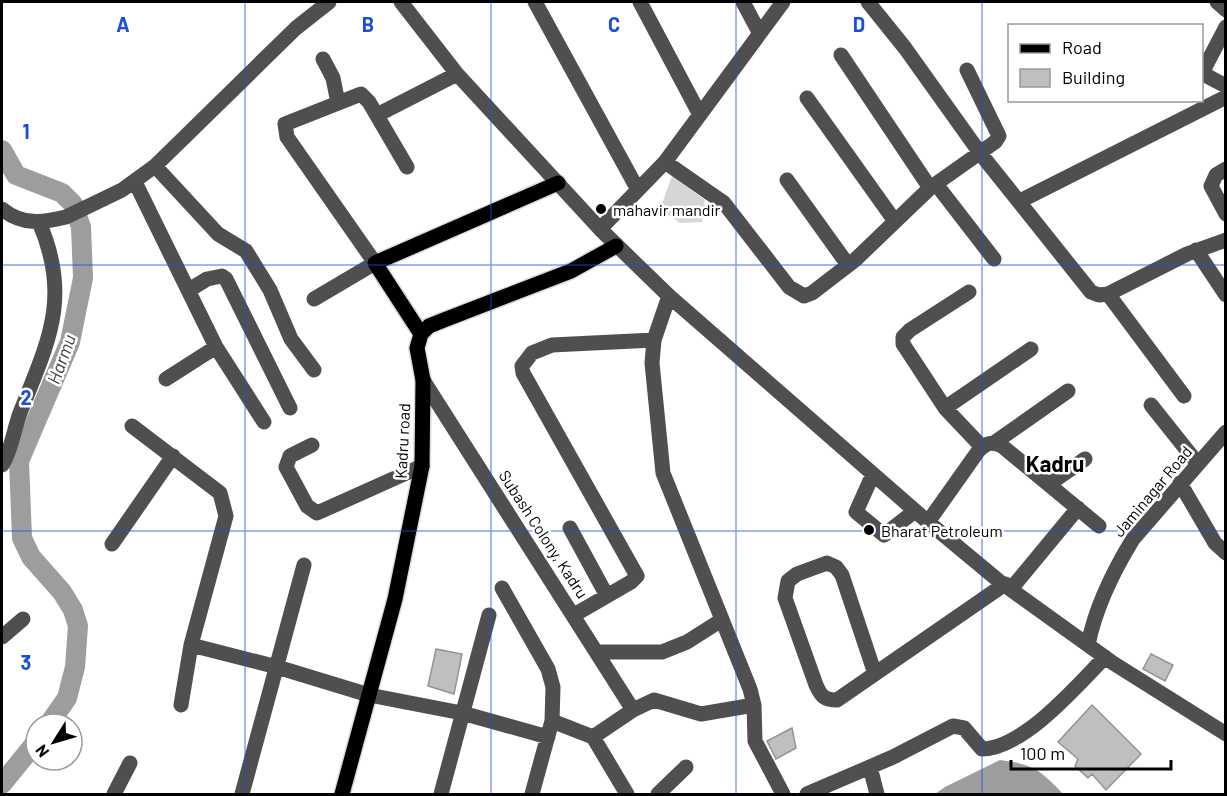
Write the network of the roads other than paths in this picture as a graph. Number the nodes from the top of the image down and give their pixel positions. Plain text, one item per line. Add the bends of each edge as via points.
1 (329, 2) edge
2 (401, 2) edge
3 (535, 2) edge
4 (640, 2) edge
5 (743, 2) edge
6 (783, 2) edge
7 (868, 2) edge
8 (1217, 2) edge
9 (1226, 10) edge
10 (1226, 27) edge
11 (759, 32) junction
12 (841, 55) dead end
13 (323, 59) dead end
14 (967, 70) dead end
15 (457, 74) junction
16 (1226, 86) edge
17 (1226, 97) edge
18 (807, 98) dead end
19 (338, 103) junction
20 (376, 115) junction
21 (700, 115) junction
22 (980, 153) junction
23 (665, 162) junction
24 (155, 166) junction
25 (407, 167) dead end
26 (1226, 169) edge
27 (786, 180) dead end
28 (135, 182) junction
29 (558, 183) junction
30 (933, 186) junction
31 (638, 190) junction
32 (1020, 201) junction
33 (2, 209) edge
34 (1226, 214) edge
35 (894, 220) junction
36 (39, 222) junction
37 (600, 229) junction
38 (1226, 240) edge
39 (616, 246) junction
40 (1196, 250) junction
41 (994, 259) dead end
42 (375, 263) junction
43 (848, 265) junction
44 (189, 290) junction
45 (969, 292) dead end
46 (1108, 294) junction
47 (1226, 295) edge
48 (669, 296) junction
49 (314, 299) dead end
50 (421, 334) junction
51 (654, 340) junction
52 (216, 347) junction
53 (1030, 349) dead end
54 (314, 370) dead end
55 (166, 380) dead end
56 (423, 380) junction
57 (1068, 391) dead end
58 (1184, 396) dead end
59 (1151, 405) dead end
60 (290, 408) dead end
61 (945, 408) junction
62 (264, 422) dead end
63 (132, 426) dead end
64 (1226, 432) edge
65 (312, 445) dead end
66 (988, 445) junction
67 (173, 456) junction
68 (1085, 459) dead end
69 (1198, 464) junction
70 (2, 465) edge
71 (423, 465) junction
72 (873, 474) junction
73 (1180, 483) junction
74 (1049, 484) junction
75 (1078, 508) junction
76 (915, 511) junction
77 (928, 522) junction
78 (1099, 526) dead end
79 (570, 528) dead end
80 (112, 544) dead end
81 (1226, 554) edge
82 (304, 565) dead end
83 (1008, 587) junction
84 (502, 588) dead end
85 (607, 596) junction
86 (489, 615) dead end
87 (574, 615) junction
88 (23, 619) dead end
89 (720, 621) junction
90 (2, 637) edge
91 (191, 645) junction
92 (1088, 645) junction
93 (598, 652) junction
94 (1105, 657) junction
95 (277, 667) junction
96 (875, 674) junction
97 (369, 695) junction
98 (181, 705) dead end
99 (754, 705) junction
100 (633, 710) junction
101 (462, 713) junction
102 (552, 721) junction
103 (1226, 734) edge
104 (548, 737) junction
105 (593, 737) junction
106 (130, 763) dead end
107 (686, 767) dead end
108 (870, 767) junction
109 (626, 794) edge
110 (114, 795) edge
111 (242, 795) edge
112 (342, 795) edge
113 (441, 795) edge
114 (532, 795) edge
115 (658, 795) edge
116 (783, 795) edge
117 (807, 795) edge
118 (877, 795) edge

1 - 24 street via 296,28
2 - 15 street
3 - 31 street
4 - 21 street
5 - 11 street
6 - 11 street
7 - 22 street
8 - 9 street
10 - 16 street via 1204,69 1207,76
11 - 21 street
12 - 30 street
13 - 19 street via 333,78
14 - 22 street via 999,136
15 - 20 street
15 - 29 street
17 - 32 street
18 - 35 street
19 - 20 street via 361,94
19 - 42 street via 289,120 285,130
20 - 25 street
21 - 23 street
22 - 30 street
22 - 32 street
23 - 31 street
23 - 43 street via 724,203 796,294 812,293
24 - 28 street
24 - 54 street via 218,234 246,251 270,290 291,339
26 - 34 street via 1216,175 1211,186
27 - 43 street
28 - 36 street via 66,217
28 - 44 street
29 - 37 street
29 - 42 main road
30 - 35 street
30 - 41 street
31 - 37 street
32 - 46 street via 1091,292
33 - 36 street via 19,220
35 - 43 street
36 - 70 street via 48,243 54,280 51,333
37 - 39 street
38 - 40 street
39 - 48 street
39 - 50 main road via 590,263 429,326
40 - 46 street
40 - 47 street
42 - 49 street
42 - 50 main road
44 - 52 street
44 - 60 street via 216,276 226,279
45 - 61 street via 903,337 907,352
46 - 58 street
48 - 51 street
48 - 72 street
50 - 56 main road, Kadru road via 417,348
51 - 85 street via 552,345 532,353 522,366 635,570 635,579
51 - 89 street via 652,363 663,472
52 - 55 street
52 - 62 street
53 - 61 street
56 - 71 main road, Kadru road
56 - 87 street, Subash Colony, Kadru
57 - 66 street
59 - 69 street
61 - 66 street
63 - 67 street
64 - 69 street, Jaminagar Road
65 - 71 street via 290,456 285,463 307,506 317,513
66 - 74 street via 1002,446
66 - 77 street
67 - 80 street
67 - 91 street via 220,493 225,504 226,516
68 - 74 street
69 - 73 street, Jaminagar Road
71 - 97 main road, Kadru road via 395,599
72 - 76 street
72 - 76 street via 856,512 884,535
73 - 81 street via 1215,543
73 - 92 street, Jaminagar Road via 1122,556
74 - 75 street
75 - 78 street
75 - 83 street
76 - 77 street
77 - 83 street
79 - 85 street
82 - 95 street
83 - 92 street
83 - 96 street
84 - 102 street via 548,669 553,687
85 - 87 street
86 - 101 street
87 - 93 street, Subash Colony, Kadru
88 - 90 street
89 - 93 street via 662,652
89 - 99 street
91 - 95 street
91 - 98 street
92 - 94 street
93 - 100 street, Subash Colony, Kadru
94 - 103 street
94 - 108 street via 1038,723 996,746 982,749 964,728 953,726
95 - 97 street
95 - 111 street
96 - 96 street via 836,567 826,563 788,580 785,598 822,696 837,700
97 - 101 street
97 - 112 main road, Kadru road
99 - 100 street via 701,714 654,700
99 - 116 street via 755,741
100 - 105 street
101 - 104 street
101 - 113 street
102 - 104 street
102 - 105 street
104 - 114 street
105 - 109 street
106 - 110 street
107 - 115 street
108 - 117 street
108 - 118 street

